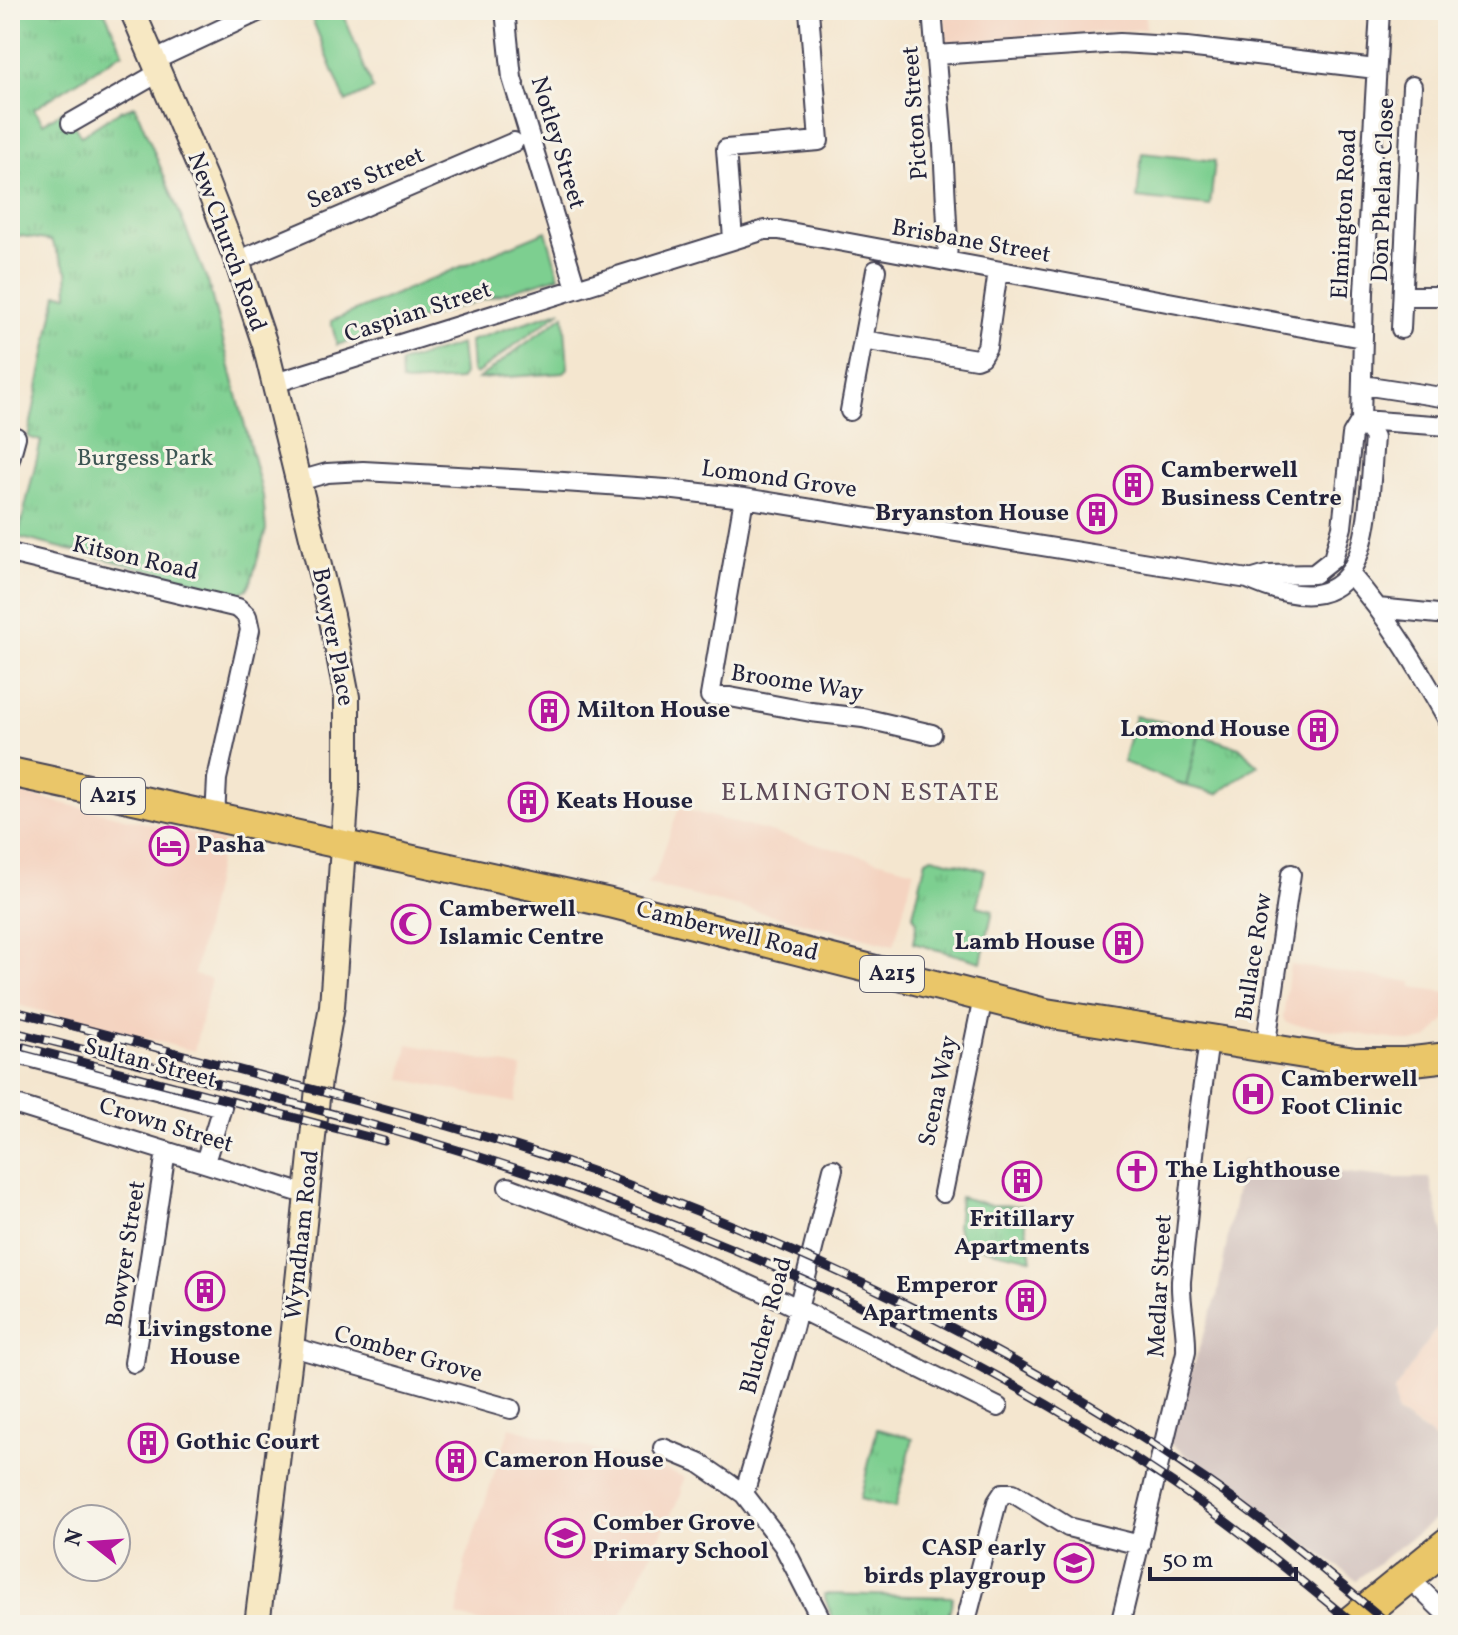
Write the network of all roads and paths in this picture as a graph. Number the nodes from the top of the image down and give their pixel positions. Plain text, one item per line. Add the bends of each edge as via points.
1 (132, 10) edge
2 (262, 10) edge
3 (505, 10) edge
4 (809, 10) edge
5 (932, 10) edge
6 (1380, 10) edge
7 (936, 55) junction
8 (157, 66) junction
9 (1376, 69) junction
10 (1412, 86) dead end
11 (71, 123) dead end
12 (514, 142) dead end
13 (733, 239) junction
14 (237, 261) junction
15 (947, 261) junction
16 (876, 270) dead end
17 (998, 271) junction
18 (576, 288) junction
19 (1404, 296) junction
20 (1448, 296) edge
21 (1401, 329) dead end
22 (1362, 338) junction
23 (863, 340) junction
24 (275, 383) junction
25 (1363, 385) junction
26 (1448, 398) edge
27 (850, 411) dead end
28 (1361, 420) junction
29 (1448, 426) edge
30 (16, 437) dead end
31 (10, 459) edge
32 (299, 481) junction
33 (744, 498) junction
34 (10, 553) edge
35 (1330, 563) joint
36 (1350, 574) junction
37 (1250, 580) junction
38 (1378, 608) junction
39 (1448, 615) edge
40 (1448, 720) edge
41 (932, 734) dead end
42 (10, 772) edge
43 (215, 818) junction
44 (342, 844) junction
45 (1291, 874) dead end
46 (983, 998) junction
47 (1209, 1040) junction
48 (1265, 1049) junction
49 (10, 1052) edge
50 (1448, 1057) edge
51 (10, 1103) edge
52 (166, 1151) junction
53 (205, 1162) junction
54 (833, 1169) dead end
55 (508, 1187) dead end
56 (943, 1193) dead end
57 (308, 1195) junction
58 (798, 1309) junction
59 (291, 1349) junction
60 (134, 1363) dead end
61 (998, 1407) dead end
62 (511, 1409) dead end
63 (663, 1448) dead end
64 (744, 1494) junction
65 (1448, 1544) edge
66 (1140, 1545) junction
67 (1407, 1576) junction
68 (1448, 1616) edge
69 (257, 1625) edge
70 (824, 1625) edge
71 (965, 1625) edge
72 (1120, 1625) edge
73 (1348, 1625) edge

1 - 8 main road, New Church Road
2 - 8 street
3 - 18 street, Notley Street via 512,78
4 - 13 street via 819,141 726,149
5 - 7 street, Picton Street
6 - 9 street, Elmington Road
7 - 9 street via 1120,43
7 - 15 street, Picton Street
8 - 11 street
8 - 14 main road, New Church Road
9 - 22 street, Elmington Road
10 - 19 street, Don Phelan Close
12 - 14 street, Sears Street
13 - 15 street, Brisbane Street via 779,230
13 - 18 street, Brisbane Street
14 - 24 main road, New Church Road
15 - 17 street, Brisbane Street
16 - 23 street
17 - 22 street, Brisbane Street
17 - 23 street via 981,357
18 - 24 street, Caspian Street
19 - 20 street, Don Phelan Close
19 - 21 street, Don Phelan Close
22 - 25 street, Elmington Road
23 - 27 street
24 - 32 main road, New Church Road
25 - 26 street
25 - 28 street, Elmington Road
28 - 29 street
28 - 35 street, Elmington Road via 1352,435 1342,527
28 - 36 street, Elmington Road via 1374,437 1362,544
30 - 31 street
32 - 33 street, Lomond Grove via 340,472 385,472
32 - 44 main road, Bowyer Place via 347,697
33 - 37 street, Lomond Grove
33 - 41 street, Broome Way via 710,696 863,718
34 - 43 street, Kitson Road via 238,608 247,616 250,630 217,779
35 - 37 street, Lomond Grove via 1307,576
36 - 37 street, Lomond Grove via 1320,594 1275,591
36 - 38 street
38 - 39 street
38 - 40 street
42 - 43 main road, Camberwell Road / A215
43 - 44 main road, Camberwell Road / A215
44 - 46 main road, Camberwell Road / A215 via 639,910
44 - 57 main road, Wyndham Road via 332,1006
45 - 48 street, Bullace Row
46 - 47 main road, Camberwell Road / A215
46 - 56 street, Scena Way
47 - 48 main road, Camberwell Road / A215
47 - 66 street, Medlar Street via 1181,1281 1186,1352
48 - 50 main road, Camberwell Road / A215 via 1380,1063
49 - 53 street, Sultan Street via 222,1107
51 - 52 street, Crown Street
52 - 53 street, Crown Street
52 - 60 street, Bowyer Street
53 - 57 street, Crown Street
54 - 58 street, Blucher Road
55 - 58 street via 653,1242
57 - 59 main road, Wyndham Road
58 - 61 street
58 - 64 street, Blucher Road
59 - 62 street, Comber Grove
59 - 69 main road, Wyndham Road
63 - 64 street via 699,1463
64 - 70 street via 783,1545
65 - 67 highway
66 - 71 street via 1068,1527 1013,1493 1003,1493
66 - 72 street, Medlar Street
67 - 68 street
67 - 73 highway

